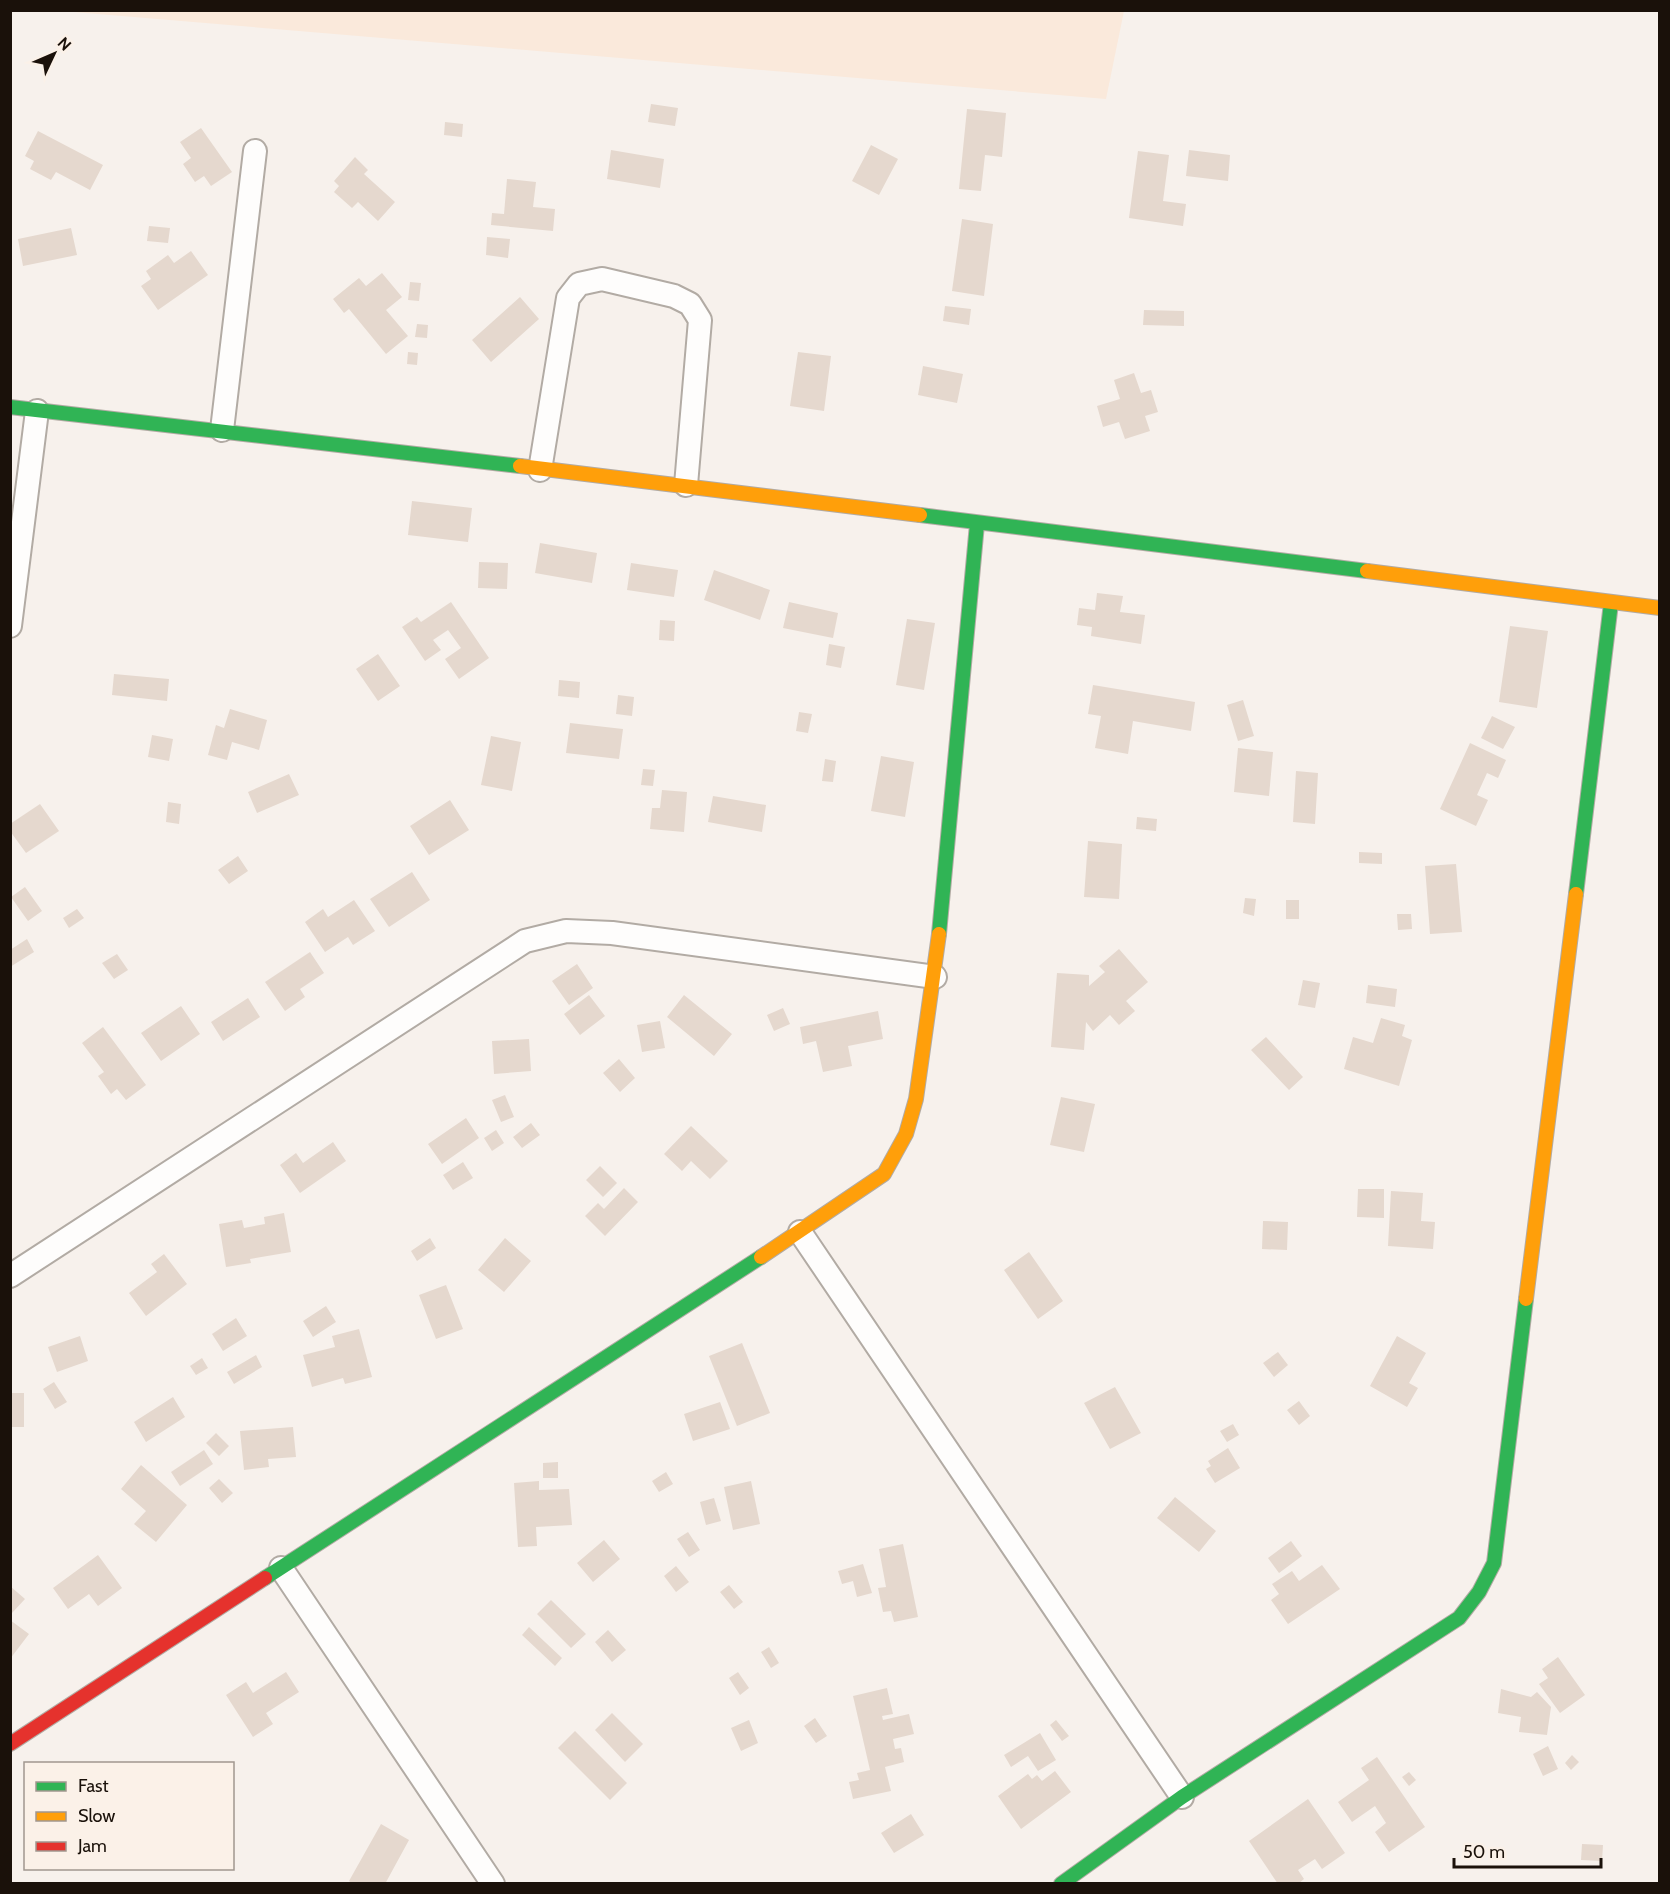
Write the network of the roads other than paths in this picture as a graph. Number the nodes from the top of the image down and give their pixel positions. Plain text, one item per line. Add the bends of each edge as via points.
1 (255, 151) dead end
2 (10, 407) edge
3 (37, 411) junction
4 (222, 430) junction
5 (540, 470) junction
6 (686, 485) junction
7 (977, 524) junction
8 (1611, 603) junction
9 (1659, 608) edge
10 (10, 626) edge
11 (935, 977) junction
12 (800, 1232) junction
13 (10, 1276) edge
14 (281, 1568) junction
15 (10, 1744) edge
16 (1182, 1797) junction
17 (493, 1884) edge
18 (1061, 1884) edge

1 - 4 street
2 - 3 street
3 - 4 street
3 - 10 street
4 - 5 street
5 - 6 street
5 - 6 street via 568,298 579,284 602,279 674,296 690,304 700,320
6 - 7 street
7 - 8 street
7 - 11 street
8 - 9 street
8 - 16 street via 1494,1563 1459,1618
11 - 12 street via 916,1099 906,1134 884,1174
11 - 13 street via 612,933 566,932 525,941
12 - 14 street
12 - 16 street
14 - 15 street
14 - 17 street
16 - 18 street

